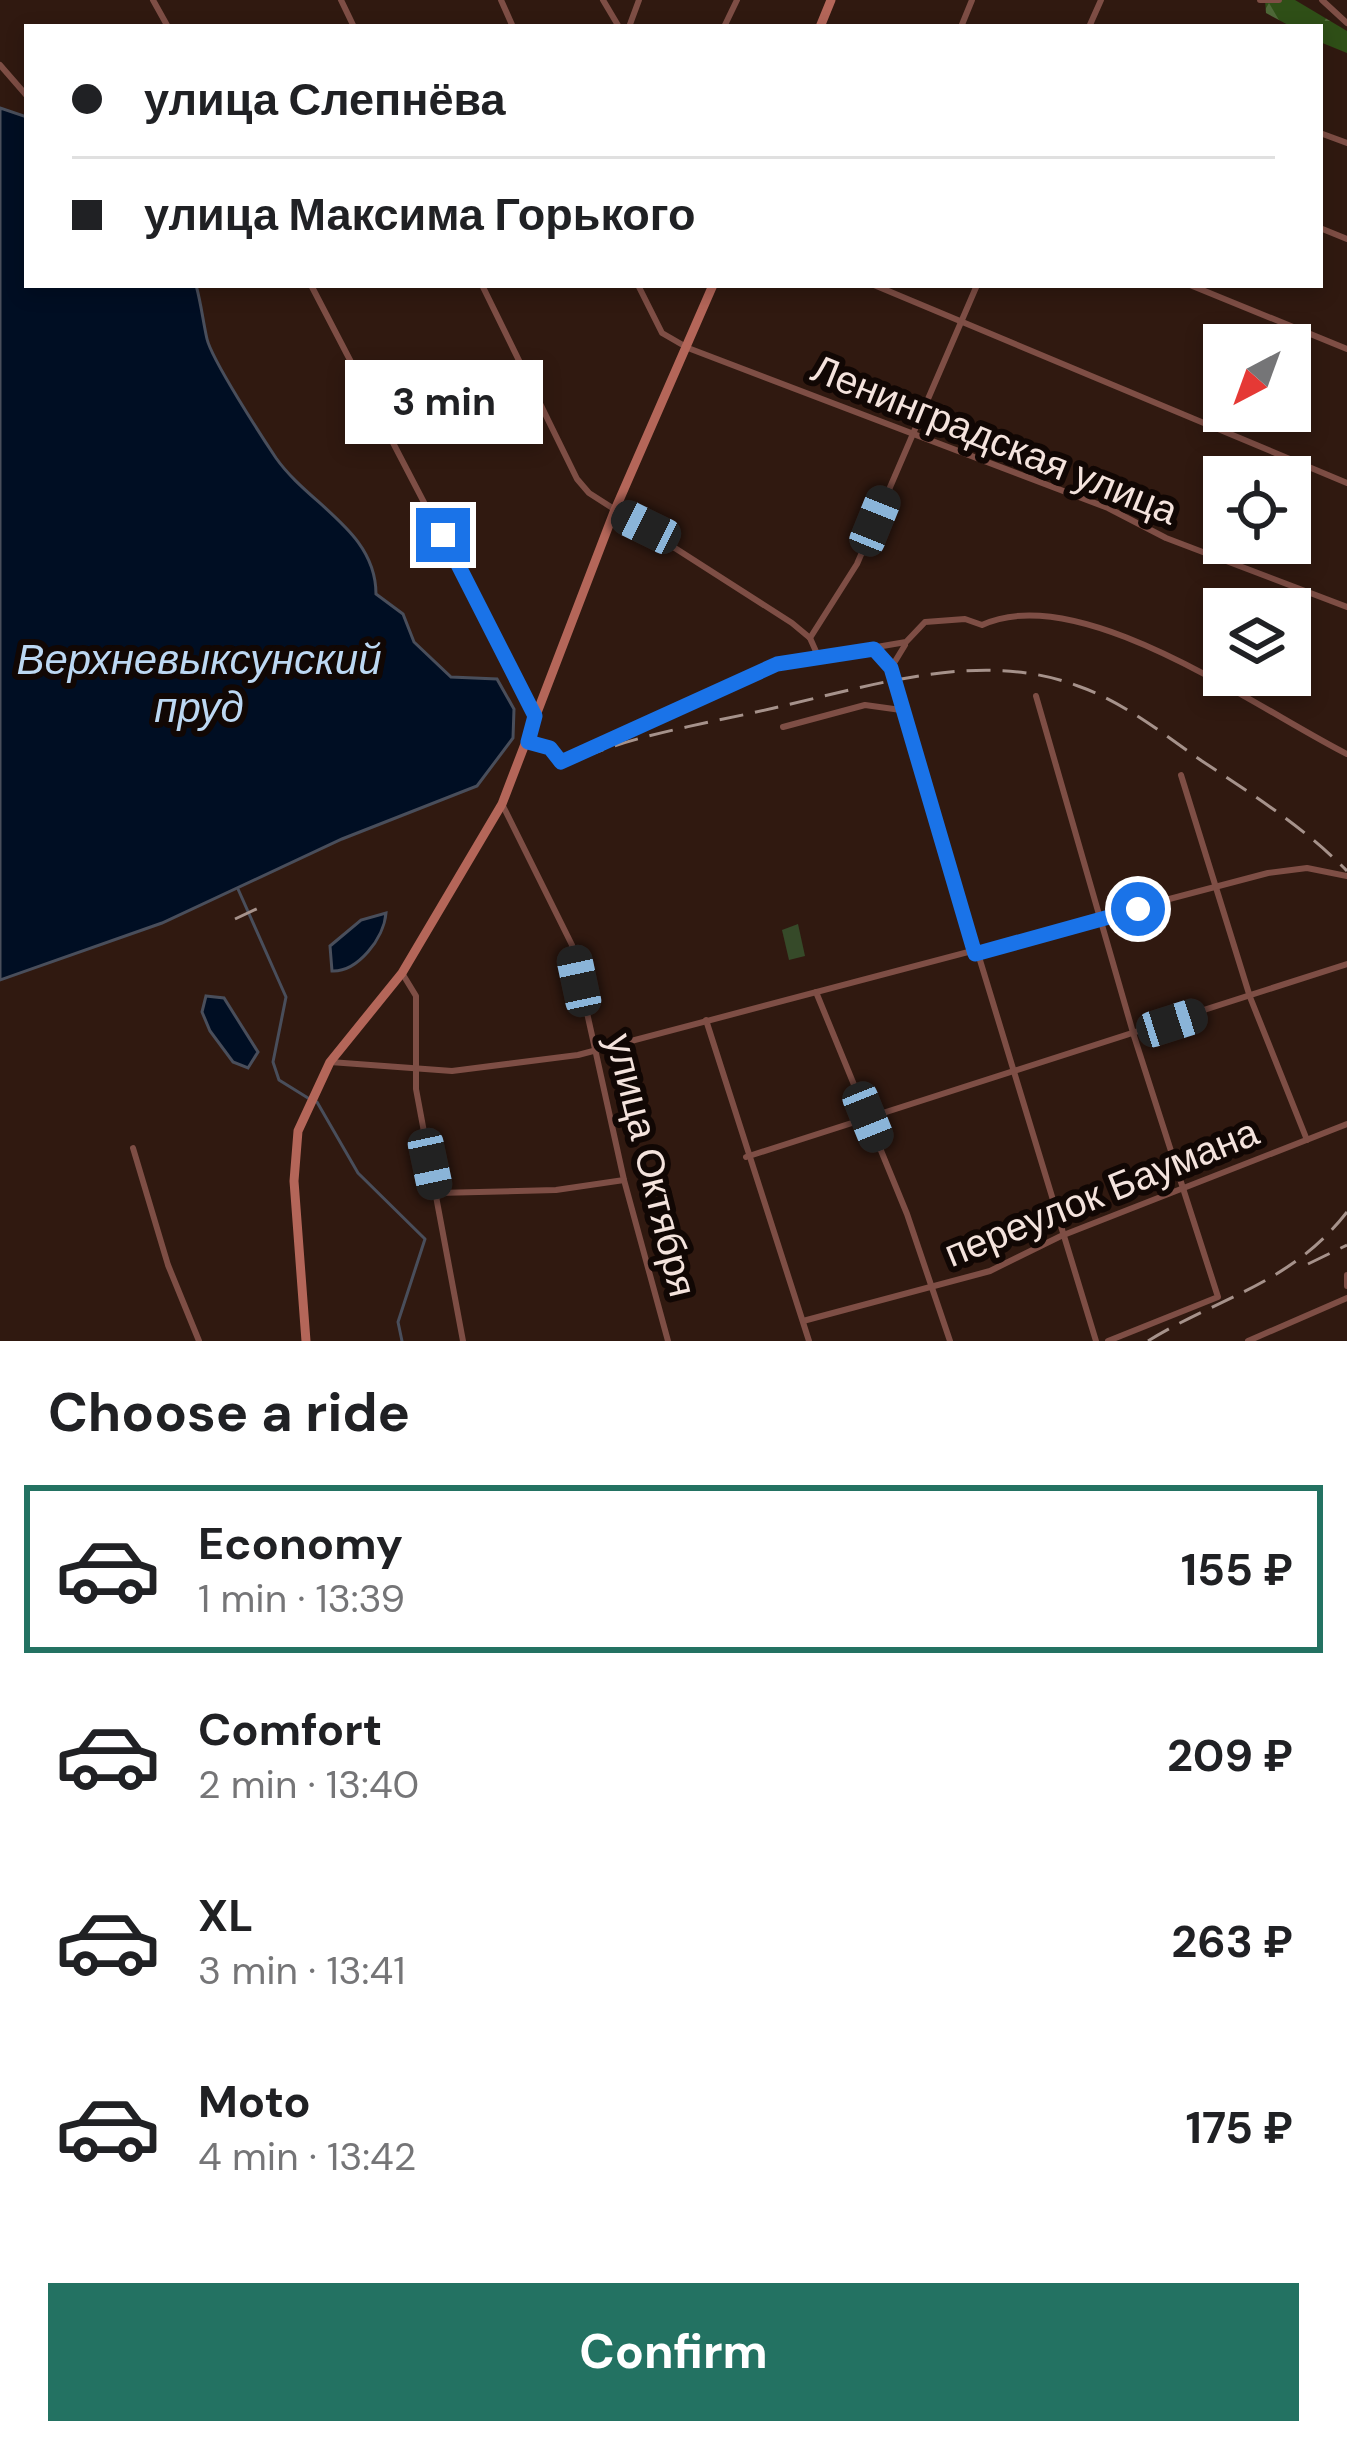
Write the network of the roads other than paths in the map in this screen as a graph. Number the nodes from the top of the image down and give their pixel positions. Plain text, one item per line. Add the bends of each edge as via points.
1 (603, 0) edge
2 (639, 0) edge
3 (1260, 0) edge
4 (1279, 0) edge
5 (1322, 0) edge
6 (633, 10) junction
7 (617, 23) edge
8 (1347, 23) edge
9 (630, 24) edge
10 (0, 65) edge
11 (24, 93) edge
12 (313, 288) edge
13 (483, 288) edge
14 (640, 288) edge
15 (712, 288) edge
16 (881, 288) edge
17 (976, 288) edge
18 (1197, 288) edge
19 (960, 323) junction
20 (688, 348) junction
21 (1347, 349) edge
22 (911, 435) junction
23 (1347, 483) edge
24 (614, 512) junction
25 (1347, 608) edge
26 (810, 638) junction
27 (906, 642) junction
28 (874, 649) junction
29 (818, 656) junction
30 (891, 668) junction
31 (1036, 696) dead end
32 (901, 710) junction
33 (535, 716) junction
34 (783, 727) dead end
35 (528, 742) junction
36 (1347, 754) edge
37 (1181, 775) dead end
38 (502, 803) junction
39 (1347, 876) edge
40 (1216, 887) junction
41 (1099, 920) junction
42 (975, 954) junction
43 (1347, 964) edge
44 (402, 973) junction
45 (815, 990) junction
46 (1250, 997) junction
47 (706, 1020) junction
48 (1134, 1036) junction
49 (594, 1052) junction
50 (330, 1063) junction
51 (416, 1071) junction
52 (1013, 1075) junction
53 (868, 1117) junction
54 (1347, 1124) edge
55 (1307, 1140) junction
56 (133, 1148) dead end
57 (746, 1157) junction
58 (624, 1180) junction
59 (1185, 1188) junction
60 (437, 1193) junction
61 (1060, 1235) junction
62 (1347, 1275) edge
63 (933, 1286) junction
64 (1347, 1286) edge
65 (1347, 1298) edge
66 (803, 1321) junction
67 (199, 1341) edge
68 (306, 1341) edge
69 (463, 1341) edge
70 (668, 1341) edge
71 (809, 1341) edge
72 (950, 1341) edge
73 (1096, 1341) edge
74 (1108, 1341) edge
75 (1248, 1341) edge

1 - 7 street
2 - 6 street
3 - 4 street
5 - 8 street
6 - 7 street
6 - 9 street
10 - 11 street
12 - 33 street
13 - 24 street via 577,479
14 - 20 street via 662,333
15 - 20 main road
16 - 19 street
17 - 19 street
18 - 21 street
19 - 22 street
19 - 23 street
20 - 22 street, Ленинградская улица
20 - 24 main road
22 - 25 street, Ленинградская улица
22 - 26 street via 857,564
24 - 26 street
24 - 33 main road
26 - 29 street
27 - 28 street
27 - 30 street
27 - 36 street via 925,622 982,625 1008,613 1091,627 1163,649
28 - 29 street
28 - 30 street
29 - 35 street via 777,664 561,762 550,748
30 - 32 street
31 - 41 street
32 - 34 street via 865,705
32 - 42 street
33 - 35 main road
35 - 38 main road
37 - 40 street
38 - 44 main road
38 - 49 street, улица Октября via 572,945
39 - 40 street via 1289,869
40 - 41 street
40 - 46 street
41 - 42 street
41 - 48 street
42 - 45 street
42 - 52 street
43 - 46 street
44 - 50 main road
44 - 51 street via 416,996
45 - 47 street
45 - 53 street
46 - 48 street
46 - 55 street
47 - 49 street
47 - 57 street
48 - 52 street
48 - 59 street
49 - 51 street
49 - 58 street, улица Октября
50 - 51 street
50 - 68 main road via 294,1162
51 - 60 street
52 - 53 street
52 - 61 street
53 - 57 street
53 - 63 street
54 - 55 street, переулок Баумана
55 - 59 street, переулок Баумана
56 - 67 street
57 - 66 street
58 - 60 street
58 - 70 street, улица Октября
59 - 61 street, переулок Баумана
59 - 74 street via 1218,1297
60 - 69 street
61 - 63 street, переулок Баумана via 990,1271
61 - 73 street
62 - 64 street
63 - 66 street, переулок Баумана
63 - 72 street
65 - 75 street
66 - 71 street

